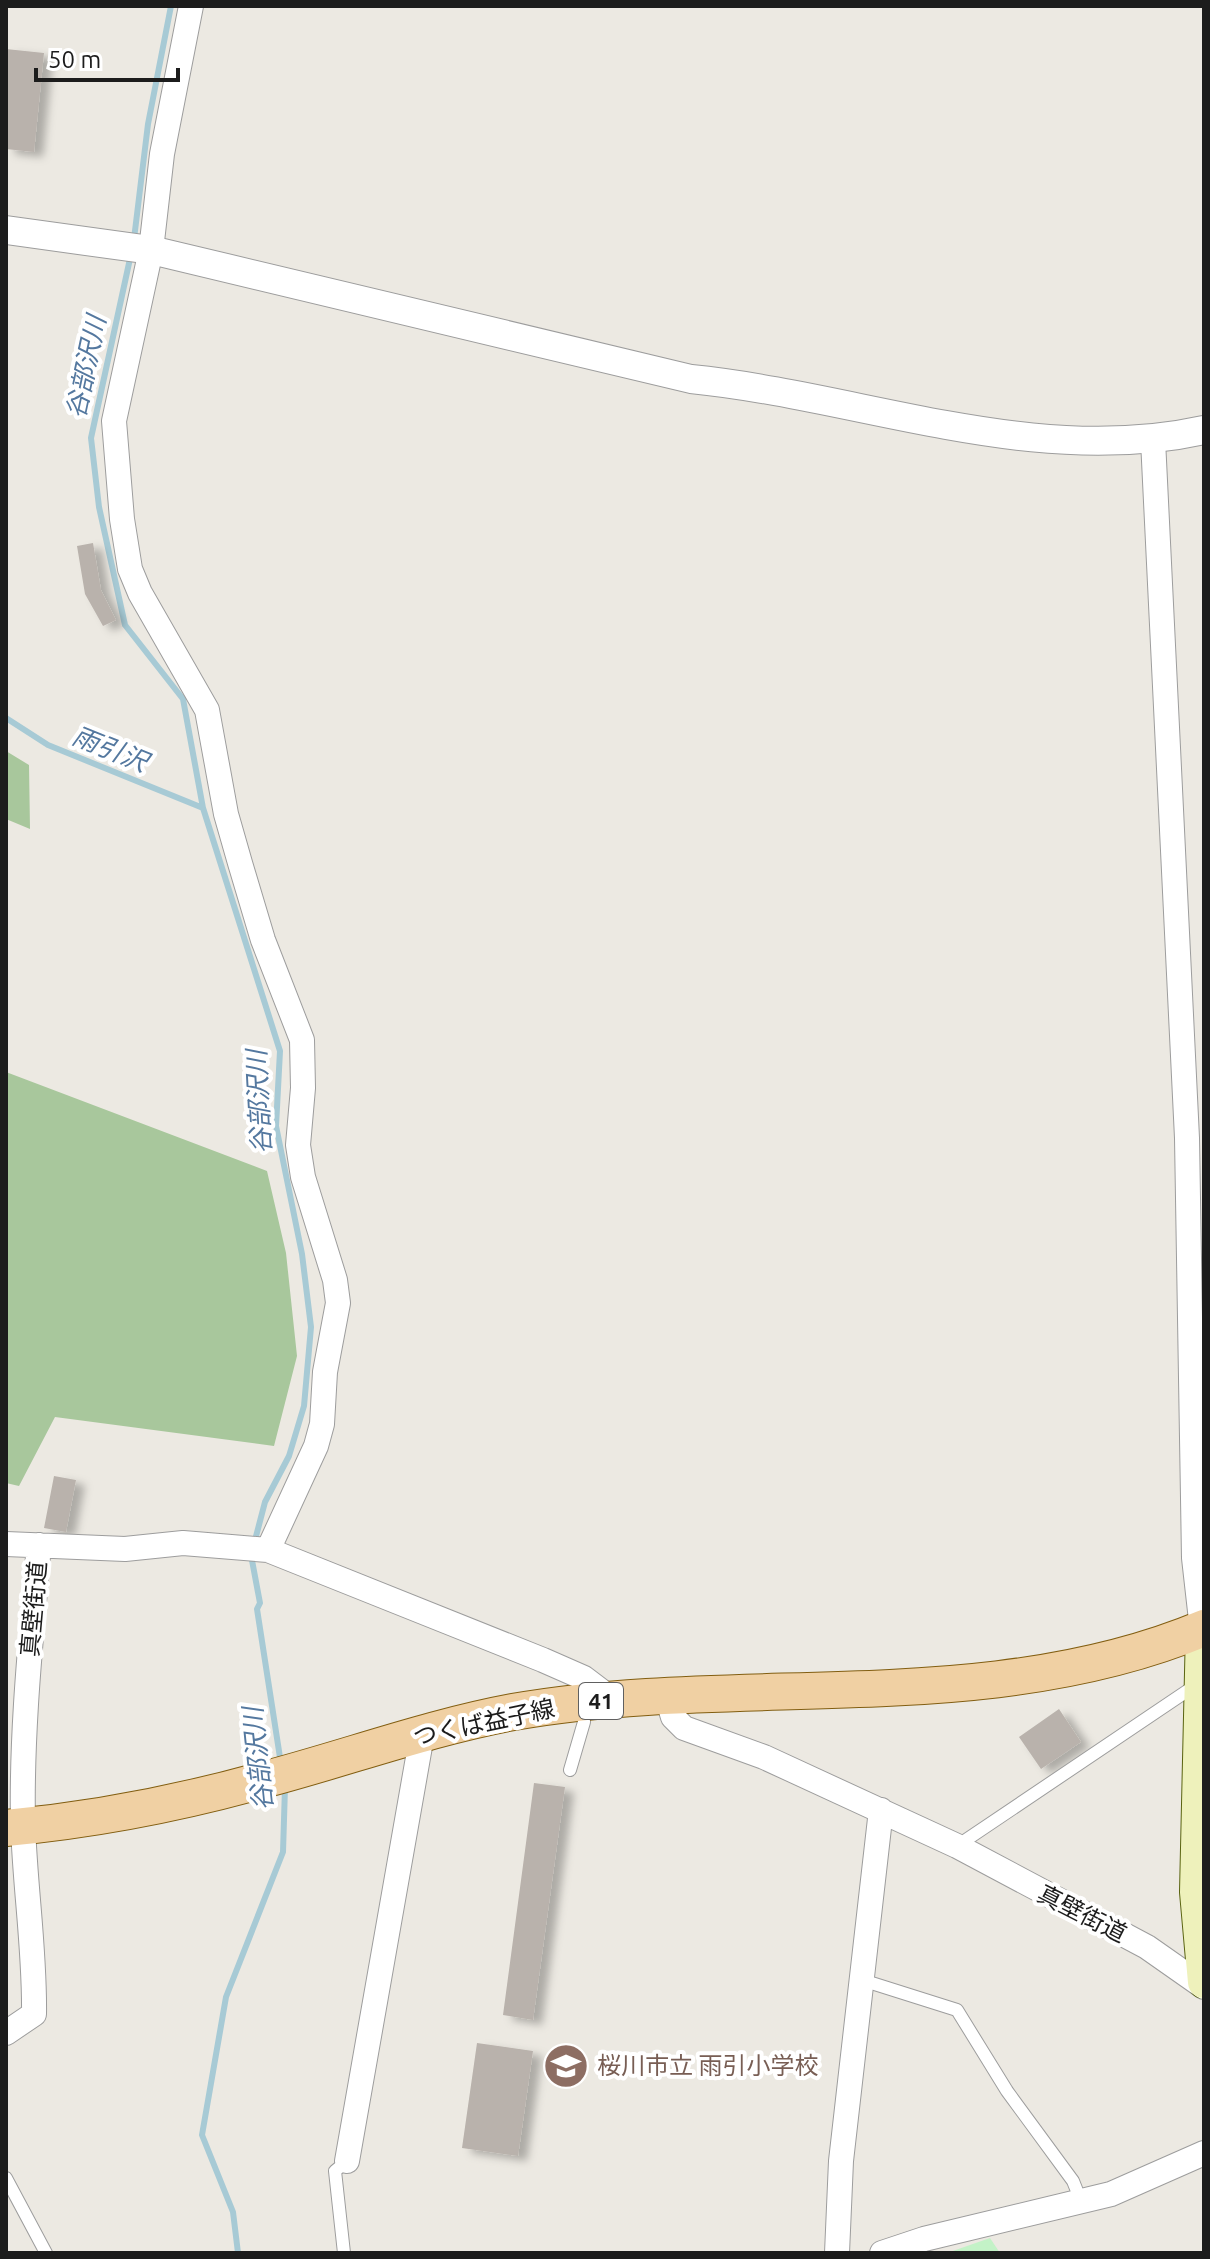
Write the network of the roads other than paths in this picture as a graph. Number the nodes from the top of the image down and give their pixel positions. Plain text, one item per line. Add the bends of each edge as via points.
1 (191, 6) edge
2 (6, 230) edge
3 (151, 250) junction
4 (1204, 430) edge
5 (1153, 440) junction
6 (6, 1544) edge
7 (39, 1545) junction
8 (257, 1548) junction
9 (1203, 1628) edge
10 (1202, 1681) junction
11 (667, 1697) junction
12 (598, 1702) junction
13 (422, 1735) junction
14 (570, 1770) dead end
15 (881, 1810) junction
16 (15, 1828) edge
17 (957, 1846) junction
18 (862, 1980) junction
19 (1204, 1985) edge
20 (6, 2033) edge
21 (1204, 2153) edge
22 (347, 2161) joint
23 (6, 2178) edge
24 (1081, 2201) junction
25 (46, 2253) edge
26 (344, 2253) edge
27 (837, 2253) edge
28 (882, 2253) edge

1 - 3 street via 162,154
2 - 3 street
3 - 5 street via 691,379 1045,440
3 - 8 street via 114,421 130,569 207,710 240,863 302,1040 298,1145 338,1303 316,1446
4 - 5 street
5 - 9 street via 1187,1138 1194,1558
6 - 7 street
7 - 8 street, 真壁街道
7 - 16 street, 真壁街道
8 - 12 street, 真壁街道 via 584,1678
9 - 10 main road
9 - 11 main road, つくば益子線 / 41 via 1126,1654 1026,1675 912,1686
10 - 17 lane
10 - 19 main road via 1196,1892
11 - 12 main road, つくば益子線 / 41
11 - 15 street via 673,1717 684,1728
12 - 13 main road, つくば益子線 / 41 via 514,1712
12 - 14 lane via 584,1722
13 - 16 main road, つくば益子線 / 41 via 181,1801
13 - 22 street
15 - 17 street, 真壁街道
15 - 18 street
16 - 20 street, 真壁街道 via 35,1975 34,2014
17 - 19 street, 真壁街道 via 1147,1947
18 - 24 lane via 957,2010 1007,2091 1073,2181
18 - 27 street via 841,2161
21 - 24 street via 1134,2187
22 - 26 lane via 335,2171
23 - 25 lane
24 - 28 street

